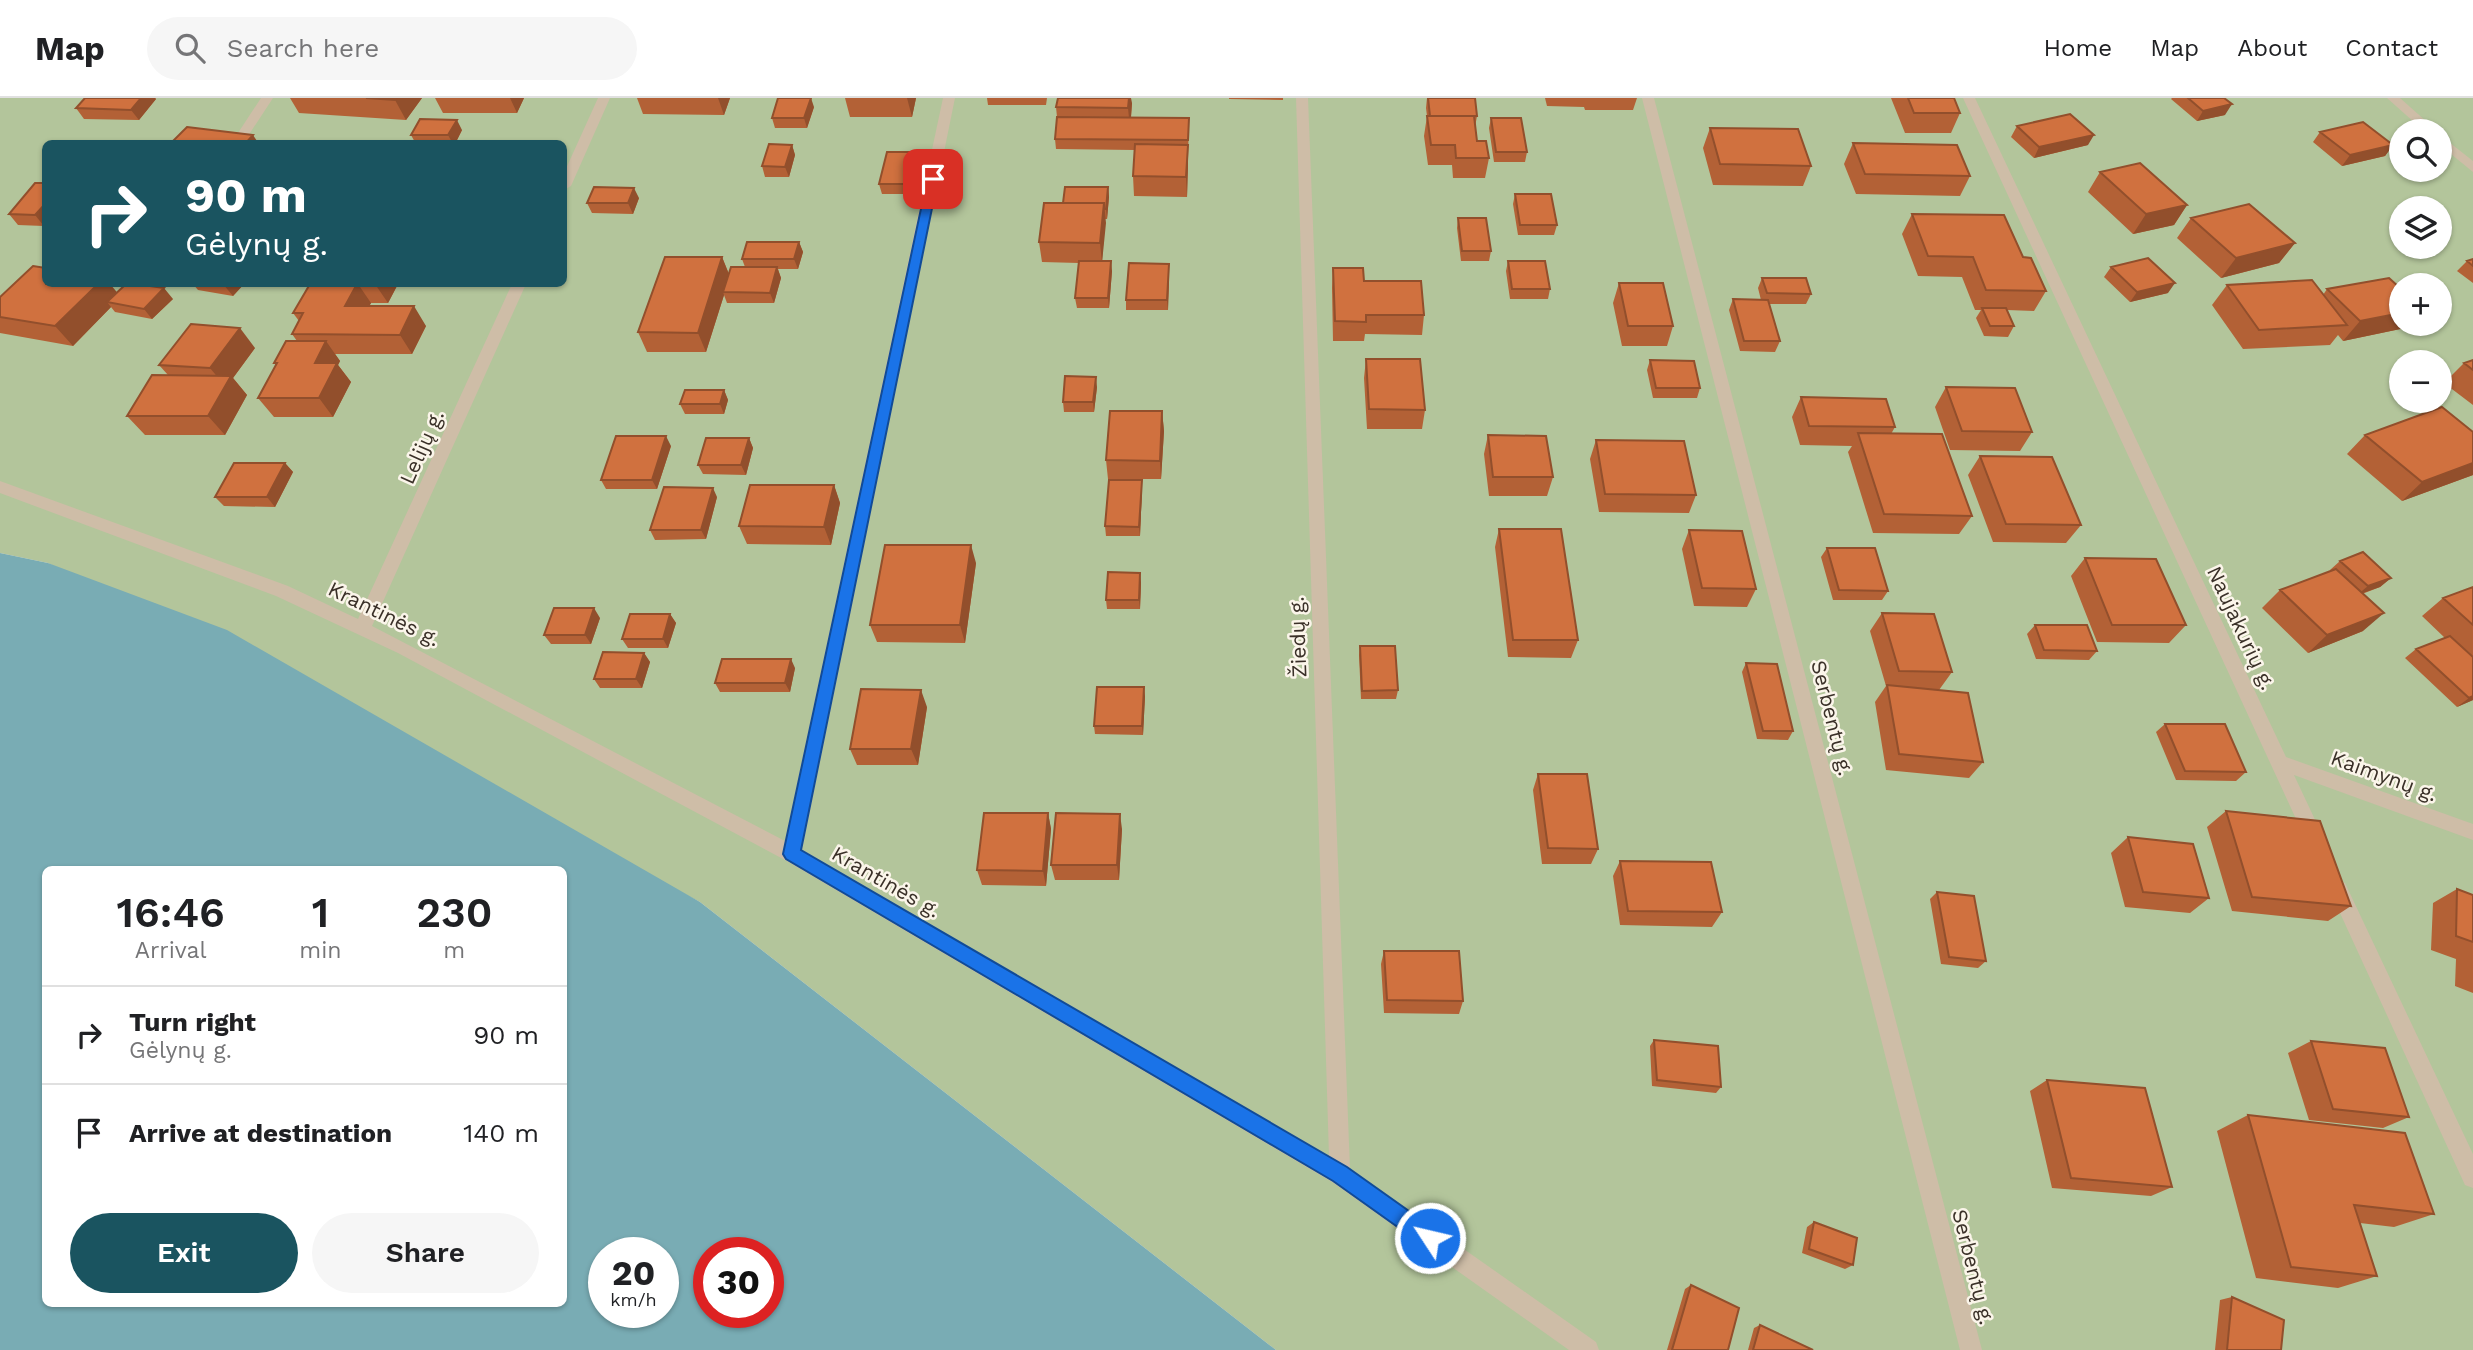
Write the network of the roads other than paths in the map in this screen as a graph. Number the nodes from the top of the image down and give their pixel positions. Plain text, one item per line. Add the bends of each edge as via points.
1 (267, 98) edge
2 (604, 98) edge
3 (949, 98) edge
4 (1302, 98) edge
5 (1648, 98) edge
6 (1969, 98) edge
7 (2393, 98) edge
8 (2417, 119) edge
9 (244, 133) edge
10 (2452, 150) edge
11 (2473, 169) edge
12 (567, 179) edge
13 (518, 287) edge
14 (0, 487) edge
15 (362, 629) junction
16 (2279, 762) junction
17 (2473, 832) edge
18 (792, 854) junction
19 (1340, 1174) junction
20 (2473, 1177) edge
21 (1588, 1350) edge
22 (1971, 1350) edge

1 - 9 street
2 - 12 street
3 - 18 street
4 - 19 street, Žiedų g.
5 - 22 street, Serbentų g.
6 - 16 street, Naujakurių g.
7 - 8 street
10 - 11 street
13 - 15 street, Lelijų g.
14 - 15 street, Krantinės g. via 282,591
15 - 18 street, Krantinės g.
16 - 17 street, Kaimynų g.
16 - 20 street, Naujakurių g.
18 - 19 street, Krantinės g.
19 - 21 street, Krantinės g.

